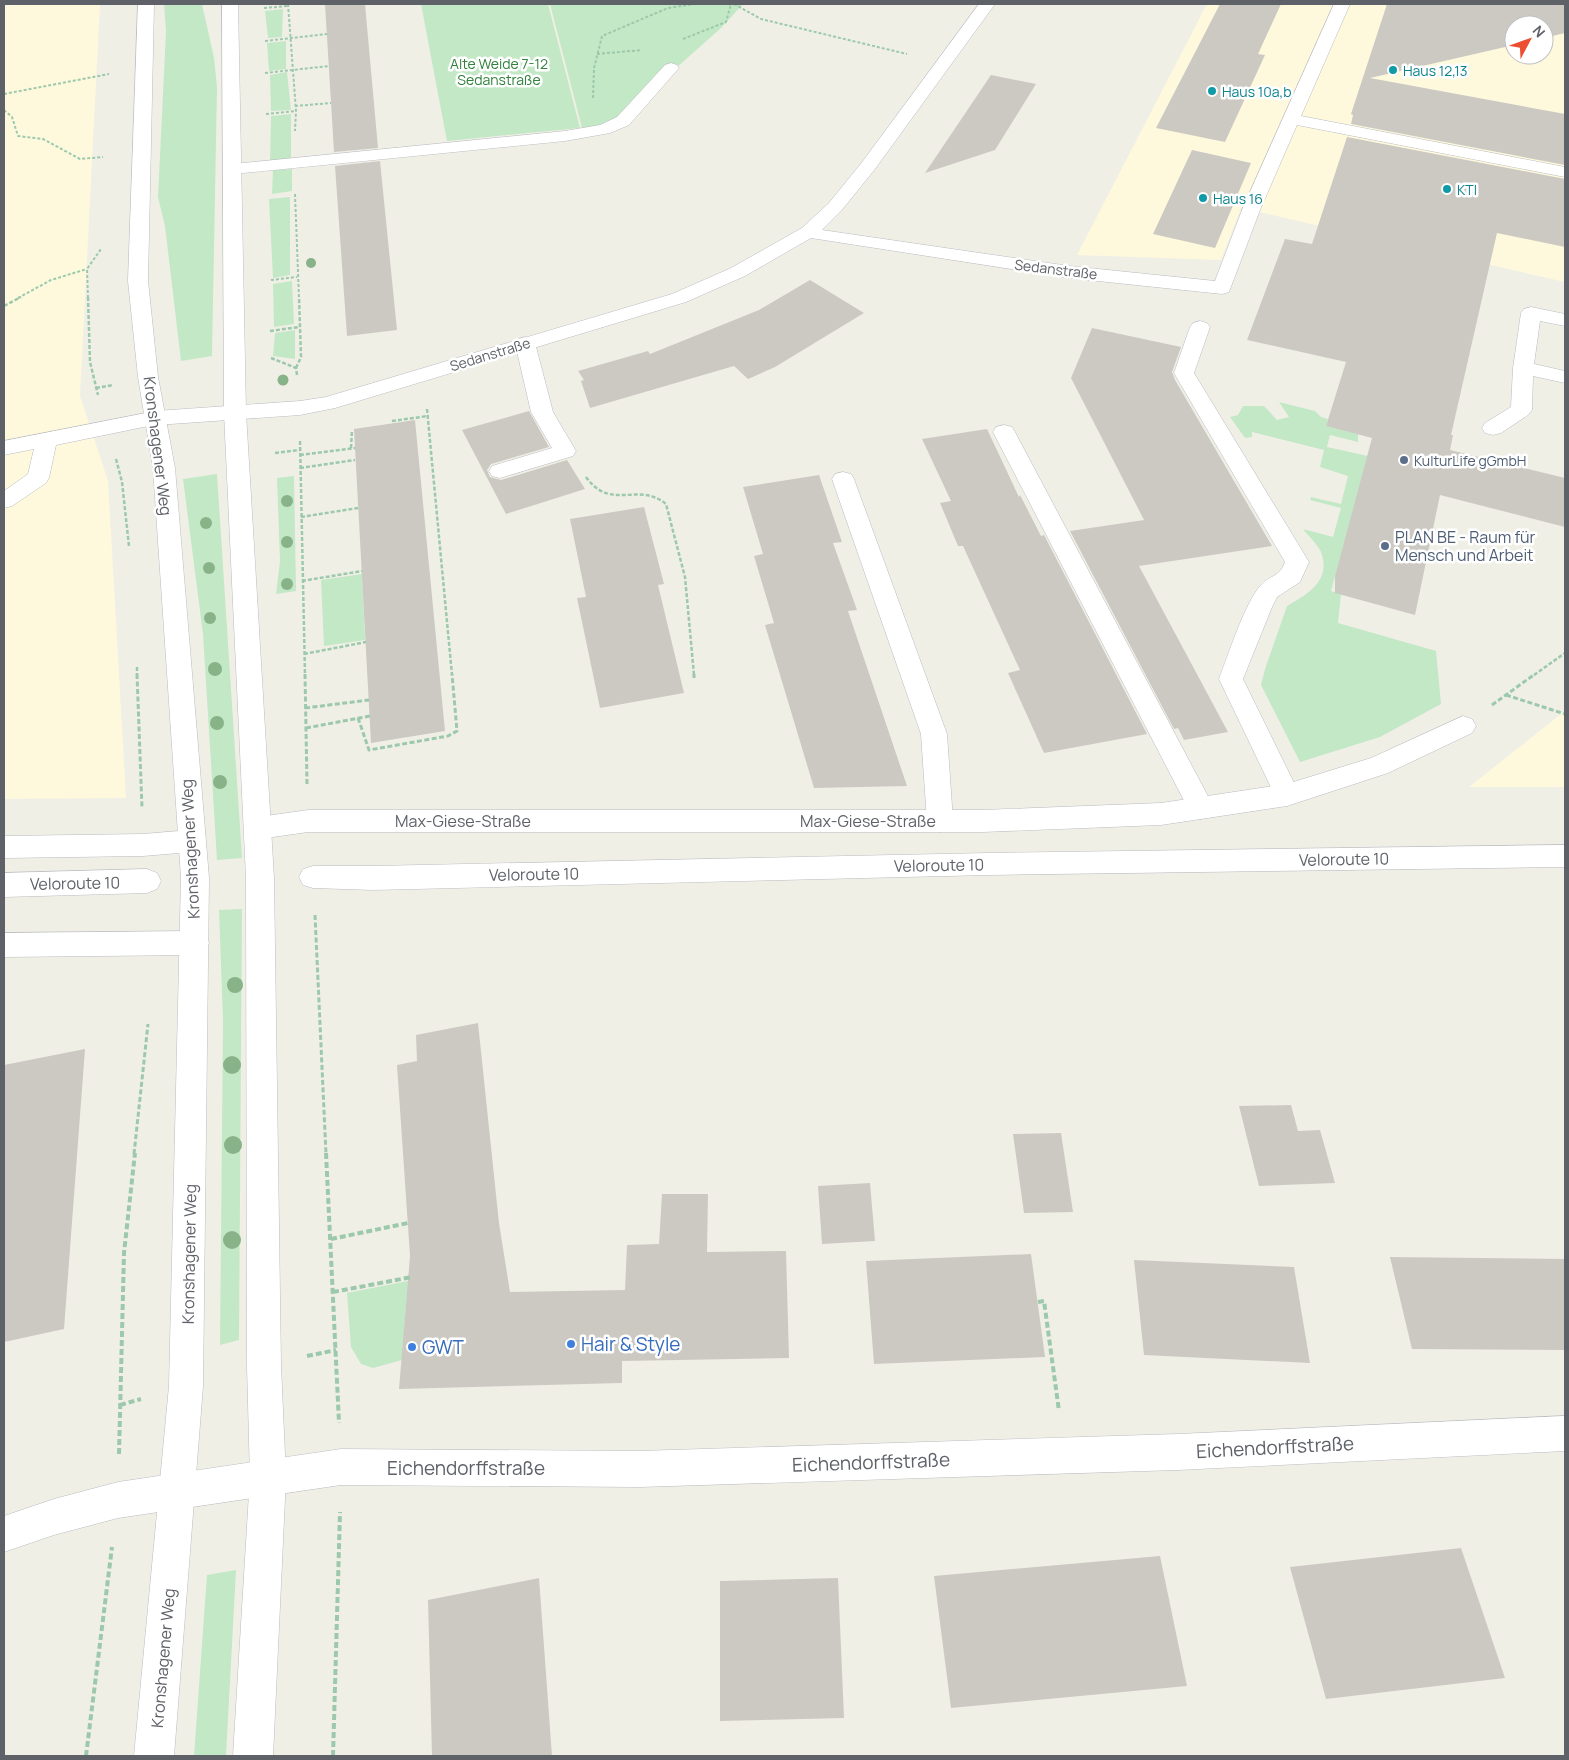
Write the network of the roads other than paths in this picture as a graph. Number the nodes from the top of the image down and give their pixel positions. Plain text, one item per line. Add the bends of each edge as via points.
1 (146, 4) edge
2 (230, 4) edge
3 (987, 4) edge
4 (1342, 4) edge
5 (671, 68) dead end
6 (1292, 119) junction
7 (233, 169) junction
8 (1565, 172) edge
9 (808, 232) junction
10 (1565, 320) edge
11 (1200, 327) dead end
12 (525, 343) junction
13 (1524, 368) junction
14 (1565, 378) edge
15 (235, 413) junction
16 (156, 418) junction
17 (1493, 428) dead end
18 (1004, 432) dead end
19 (47, 439) junction
20 (4, 448) edge
21 (500, 470) dead end
22 (844, 479) dead end
23 (4, 501) edge
24 (1463, 726) road end
25 (1287, 795) junction
26 (1201, 808) junction
27 (940, 821) junction
28 (259, 828) junction
29 (191, 841) junction
30 (4, 847) edge
31 (1565, 856) edge
32 (313, 877) road end
33 (147, 881) dead end
34 (4, 885) edge
35 (195, 943) junction
36 (4, 945) edge
37 (1565, 1432) edge
38 (268, 1477) junction
39 (177, 1490) junction
40 (4, 1534) edge
41 (154, 1756) edge
42 (254, 1756) edge

1 - 16 street, Kronshagener Weg via 138,281 148,377
2 - 7 street
3 - 9 street, Sedanstraße via 898,128 835,207
4 - 6 street
5 - 7 street via 624,121 604,129 565,136
6 - 8 street
6 - 9 street, Sedanstraße via 1251,210 1222,288 1060,270
7 - 15 street
9 - 12 street, Sedanstraße via 738,272 679,298
10 - 13 street via 1531,313
11 - 25 street via 1184,373 1297,562 1292,576 1269,591 1260,606 1231,679
12 - 15 street, Sedanstraße via 328,403
12 - 21 street via 542,412 565,451
13 - 14 street
13 - 17 street via 1521,410
15 - 16 street, Sedanstraße
15 - 28 street
16 - 19 street, Sedanstraße
16 - 29 street, Kronshagener Weg via 164,468
18 - 26 street
19 - 20 street, Sedanstraße
19 - 23 street via 38,478
22 - 27 street via 934,734
24 - 25 street, Max-Giese-Straße via 1379,766
25 - 26 street, Max-Giese-Straße
26 - 27 street, Max-Giese-Straße via 1161,814
27 - 28 street, Max-Giese-Straße via 308,822
28 - 38 street
29 - 30 street
29 - 35 street, Kronshagener Weg via 195,878
31 - 32 street, Veloroute 10
33 - 34 street, Veloroute 10
35 - 36 street
35 - 39 street, Kronshagener Weg via 188,1340
37 - 38 street, Eichendorffstraße via 1178,1452 640,1469 341,1467
38 - 39 street, Eichendorffstraße
38 - 42 street
39 - 40 street, Eichendorffstraße via 118,1500
39 - 41 street, Kronshagener Weg

